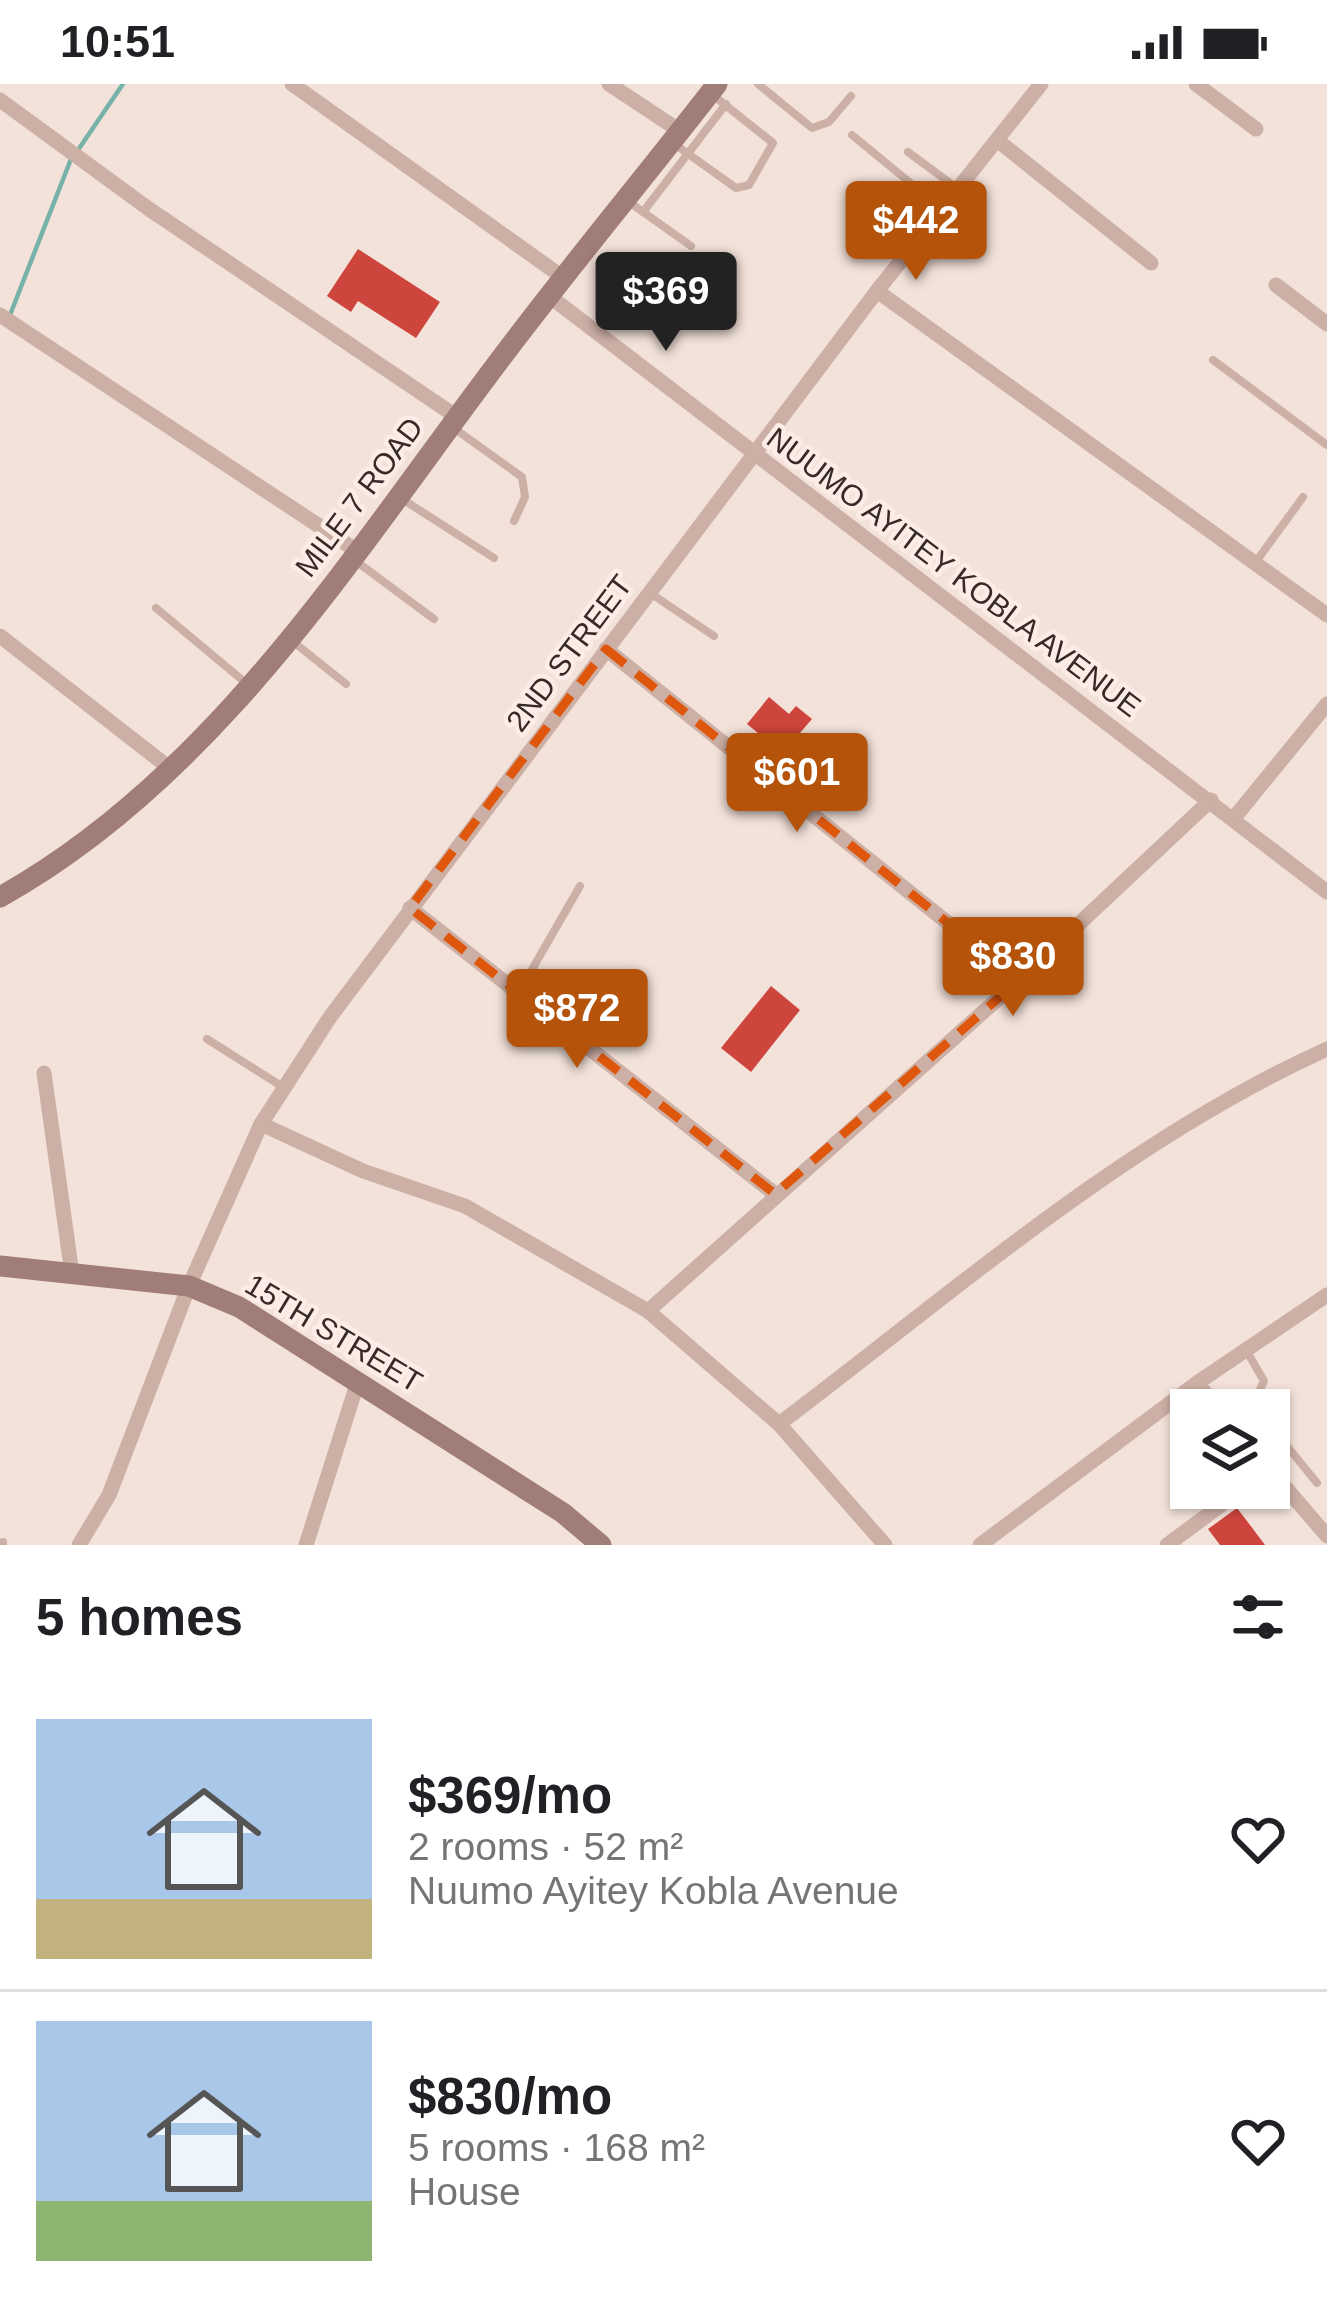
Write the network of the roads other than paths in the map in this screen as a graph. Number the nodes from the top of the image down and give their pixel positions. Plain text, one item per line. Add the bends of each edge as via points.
1 (292, 84) edge
2 (609, 84) edge
3 (758, 84) edge
4 (1041, 84) edge
5 (1196, 84) edge
6 (718, 94) edge
7 (851, 96) dead end
8 (0, 100) edge
9 (1256, 129) dead end
10 (852, 135) dead end
11 (998, 140) junction
12 (680, 142) junction
13 (908, 152) dead end
14 (958, 189) junction
15 (634, 205) junction
16 (942, 209) junction
17 (691, 246) dead end
18 (1150, 263) dead end
19 (555, 285) junction
20 (1276, 285) dead end
21 (877, 291) junction
22 (6, 320) edge
23 (1327, 324) edge
24 (1213, 359) dead end
25 (453, 422) junction
26 (1327, 445) edge
27 (754, 453) junction
28 (398, 497) junction
29 (1303, 497) dead end
30 (514, 521) dead end
31 (354, 554) junction
32 (494, 558) dead end
33 (1254, 564) junction
34 (649, 592) junction
35 (157, 608) dead end
36 (1327, 615) edge
37 (434, 619) dead end
38 (0, 636) edge
39 (715, 636) dead end
40 (289, 638) junction
41 (606, 649) junction
42 (346, 684) dead end
43 (248, 685) junction
44 (1327, 704) edge
45 (172, 770) junction
46 (1211, 800) junction
47 (1234, 818) junction
48 (580, 886) dead end
49 (1327, 892) edge
50 (0, 897) edge
51 (410, 908) junction
52 (1019, 980) junction
53 (518, 993) junction
54 (207, 1040) dead end
55 (1327, 1049) edge
56 (44, 1073) dead end
57 (284, 1088) junction
58 (261, 1124) junction
59 (775, 1194) junction
60 (0, 1266) edge
61 (72, 1274) junction
62 (189, 1286) junction
63 (1327, 1295) edge
64 (648, 1311) junction
65 (1246, 1349) junction
66 (358, 1381) junction
67 (1197, 1383) junction
68 (1202, 1389) edge
69 (1262, 1389) edge
70 (779, 1424) junction
71 (1290, 1450) edge
72 (1316, 1483) dead end
73 (1290, 1493) edge
74 (1216, 1509) edge
75 (1327, 1536) edge
76 (79, 1545) edge
77 (306, 1545) edge
78 (602, 1545) edge
79 (885, 1545) edge
80 (980, 1545) edge
81 (1167, 1545) edge

1 - 19 street, NUUMO AYITEY KOBLA AVENUE
2 - 12 street
3 - 7 lane via 812,128 829,122
4 - 11 street, 2ND STREET
5 - 9 street
6 - 12 street, MILE 7 ROAD
6 - 12 lane via 773,142 749,185 736,188
8 - 25 street
10 - 16 lane
11 - 14 street, 2ND STREET
11 - 18 street
12 - 15 street, MILE 7 ROAD
13 - 14 lane
14 - 16 street, 2ND STREET
15 - 17 lane
15 - 19 street, MILE 7 ROAD
16 - 21 street, 2ND STREET
19 - 25 street, MILE 7 ROAD
19 - 27 street, NUUMO AYITEY KOBLA AVENUE
20 - 23 street
21 - 27 street, 2ND STREET
21 - 33 street
22 - 31 street
24 - 26 lane
25 - 28 street, MILE 7 ROAD
25 - 30 lane via 522,477 525,497
27 - 34 street, 2ND STREET
27 - 46 street, NUUMO AYITEY KOBLA AVENUE
28 - 31 street, MILE 7 ROAD
28 - 32 lane
29 - 33 lane
31 - 37 lane
31 - 40 street, MILE 7 ROAD
33 - 36 street
34 - 39 lane
34 - 41 street, 2ND STREET
35 - 43 lane
38 - 45 street
40 - 42 lane
40 - 43 street, MILE 7 ROAD
41 - 51 street, 2ND STREET
41 - 52 street
43 - 45 street, MILE 7 ROAD
44 - 47 street
45 - 50 street, MILE 7 ROAD via 87,841
46 - 47 street, NUUMO AYITEY KOBLA AVENUE
46 - 52 street
47 - 49 street, NUUMO AYITEY KOBLA AVENUE
48 - 53 lane
51 - 53 street
51 - 57 street, 2ND STREET
52 - 59 street
53 - 59 street
54 - 57 lane
55 - 70 street via 1129,1162
56 - 61 street
57 - 58 street, 2ND STREET
58 - 62 street, 2ND STREET
58 - 64 street via 465,1206
59 - 64 street
60 - 61 street, 15TH STREET
61 - 62 street, 15TH STREET
62 - 66 street, 15TH STREET via 239,1307
62 - 76 street, 2ND STREET via 109,1495
63 - 65 street
64 - 70 street
65 - 67 street
65 - 69 lane
66 - 77 street
66 - 78 street, 15TH STREET
67 - 68 street
67 - 80 street
70 - 79 street
71 - 72 lane
73 - 75 street
74 - 81 street

